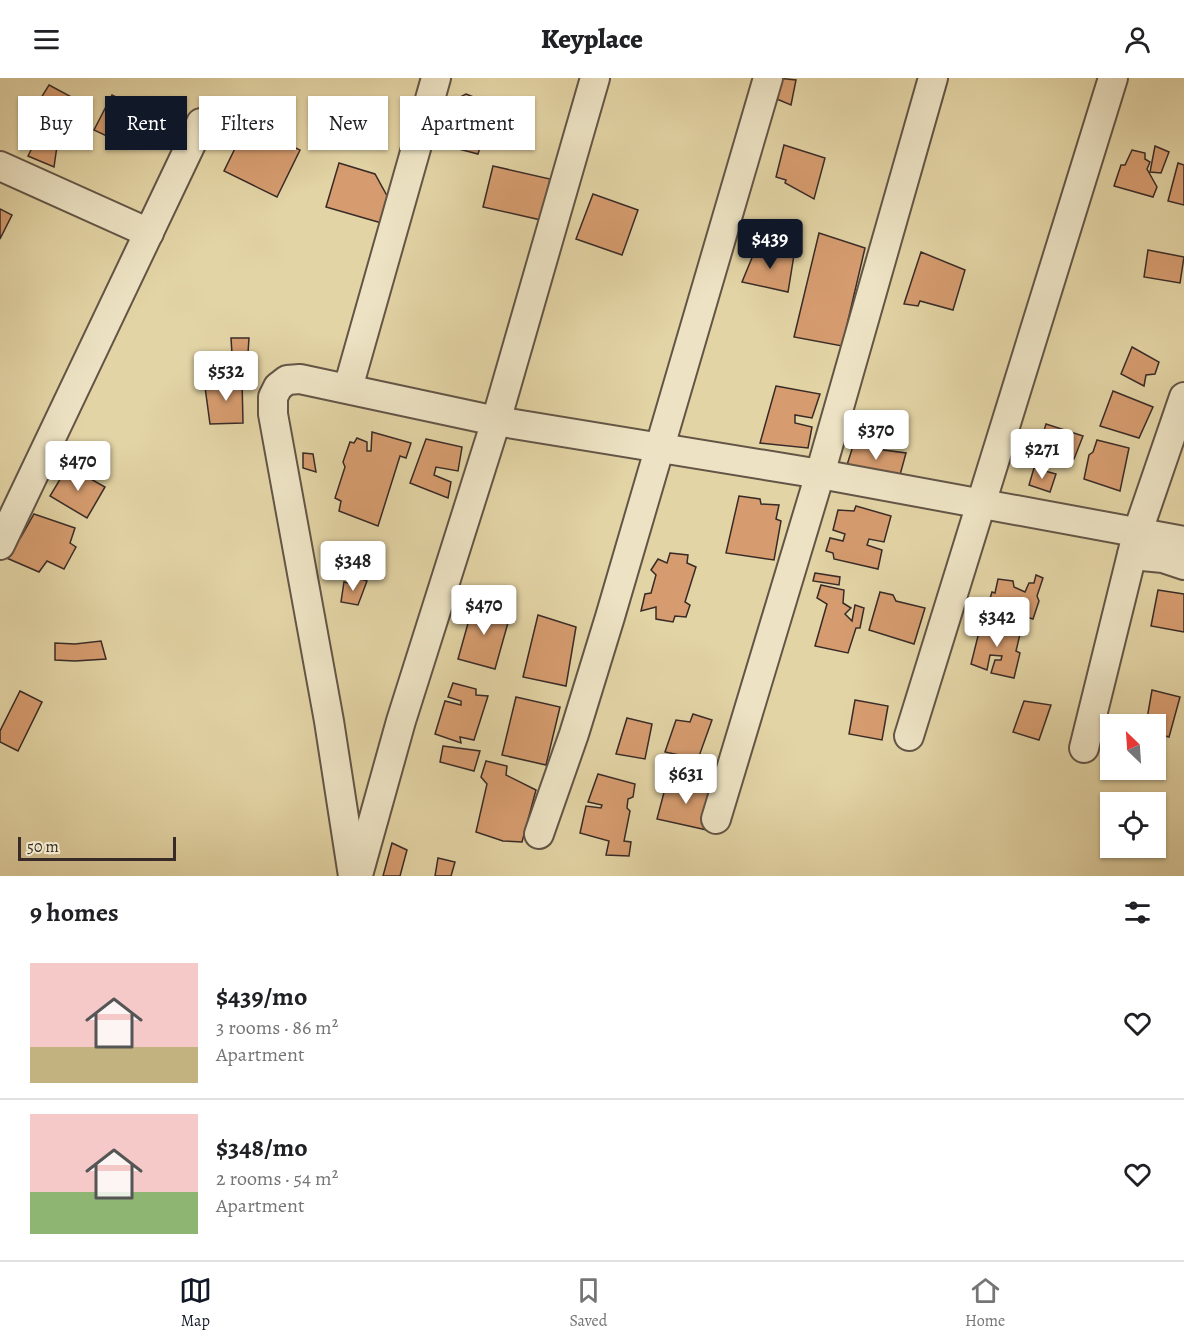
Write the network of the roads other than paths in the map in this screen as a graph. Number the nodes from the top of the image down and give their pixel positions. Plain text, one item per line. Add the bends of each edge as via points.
1 (436, 78) edge
2 (595, 78) edge
3 (768, 78) edge
4 (933, 78) edge
5 (1113, 78) edge
6 (199, 127) edge
7 (0, 166) edge
8 (149, 233) junction
9 (348, 388) junction
10 (1184, 397) edge
11 (496, 421) junction
12 (658, 448) junction
13 (820, 474) junction
14 (982, 505) junction
15 (1184, 541) edge
16 (1135, 544) junction
17 (0, 545) edge
18 (1184, 565) edge
19 (909, 736) dead end
20 (1084, 748) dead end
21 (716, 819) dead end
22 (539, 834) dead end
23 (355, 876) edge

1 - 9 street
2 - 11 street
3 - 12 street
4 - 13 street
5 - 14 street
6 - 8 street
7 - 8 street
8 - 17 street
9 - 11 street
9 - 23 street via 287,380 273,397 273,414
10 - 16 street
11 - 12 street
11 - 23 street
12 - 13 street
12 - 22 street via 604,639
13 - 14 street
13 - 21 street
14 - 16 street
14 - 19 street
15 - 16 street
16 - 18 street
16 - 20 street

